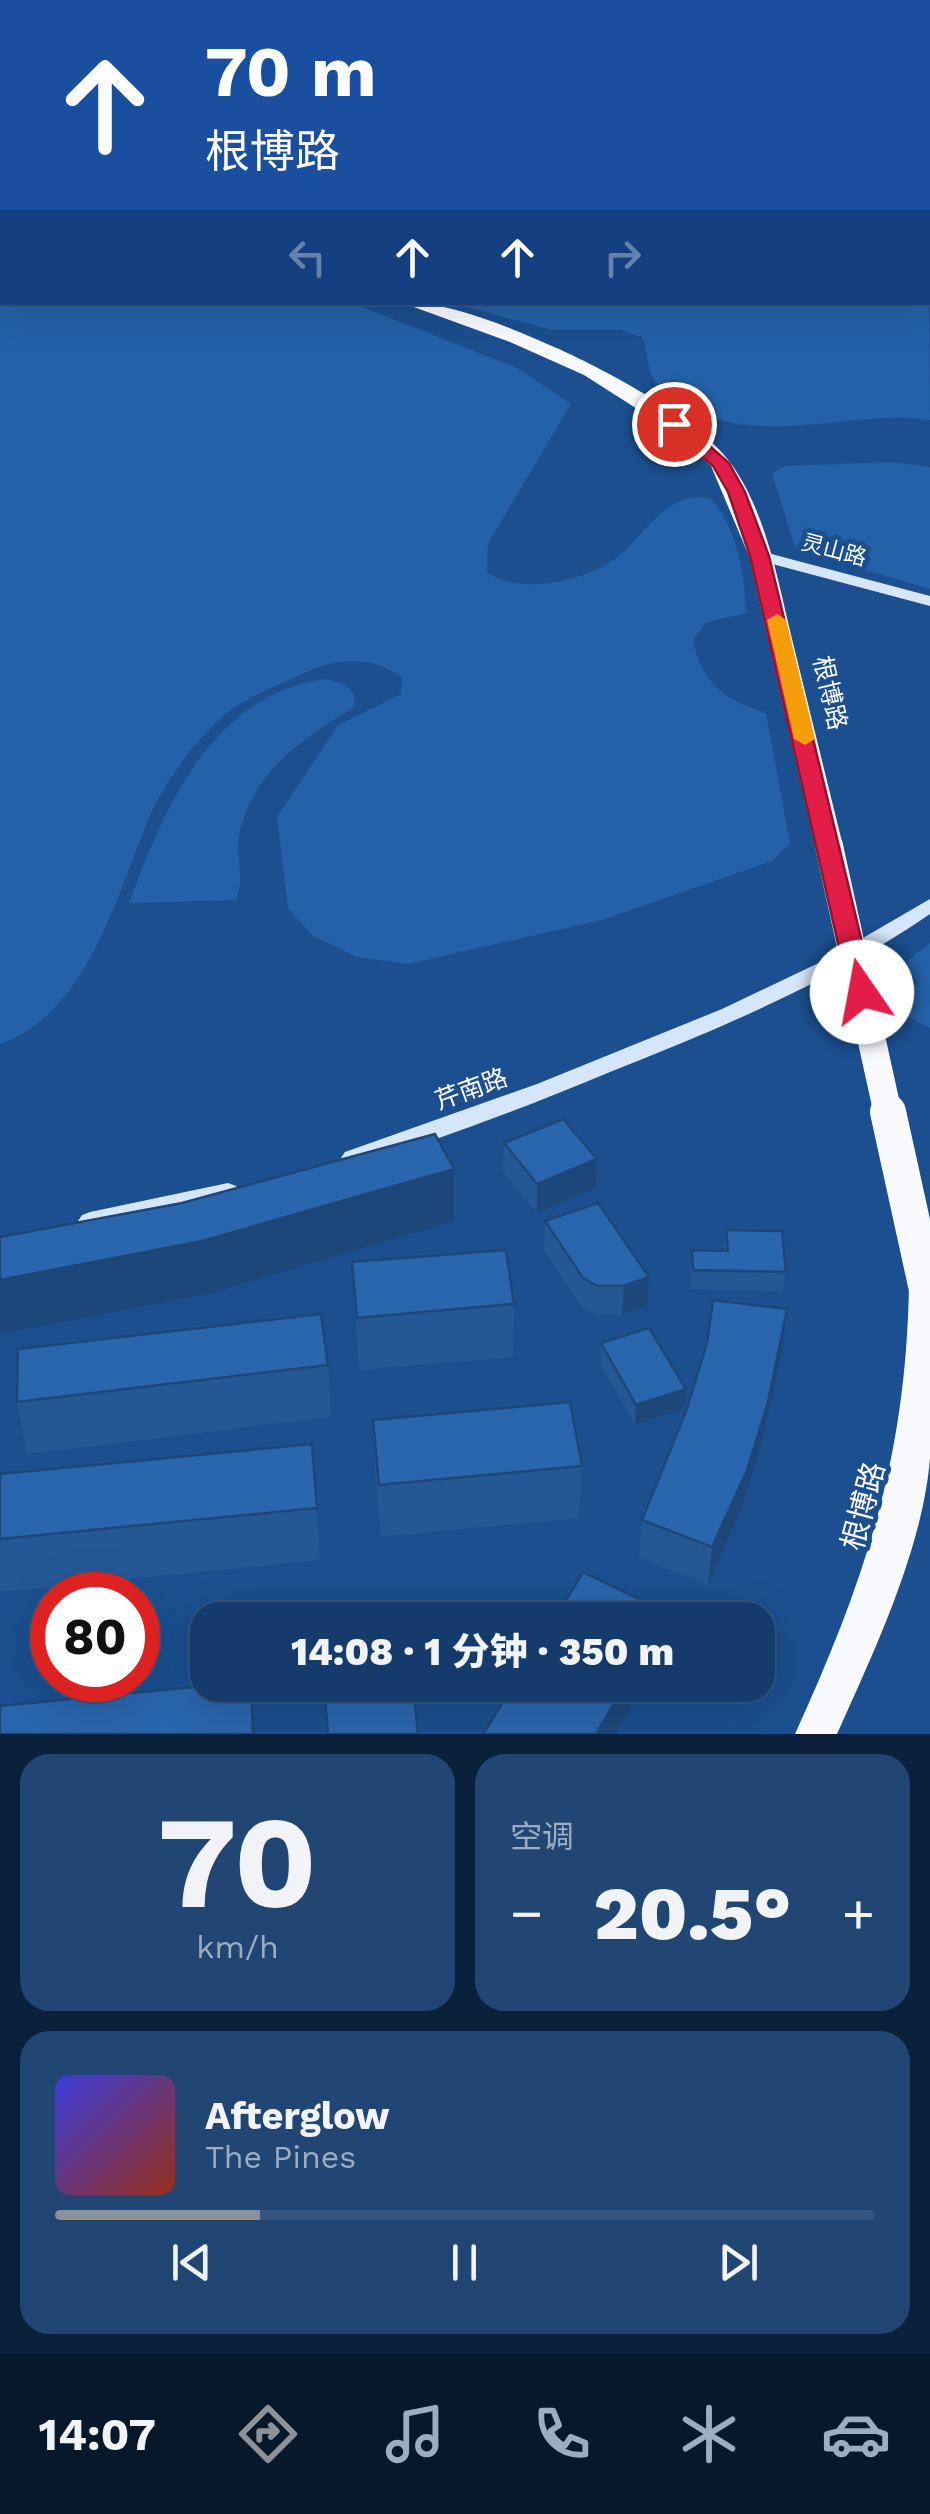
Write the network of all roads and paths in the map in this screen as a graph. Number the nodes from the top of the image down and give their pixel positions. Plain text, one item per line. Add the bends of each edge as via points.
1 (417, 305) edge
2 (760, 556) junction
3 (930, 601) edge
4 (930, 905) edge
5 (324, 1167) edge
6 (248, 1187) edge
7 (64, 1226) edge
8 (816, 1734) edge

1 - 2 highway via 549,350 674,424 720,463
2 - 3 main road, 灵山路
2 - 8 highway, 根博路, bridge via 926,1285 928,1327 916,1452 900,1532
4 - 5 main road, 芹南路 via 812,976 699,1028 454,1125
6 - 7 main road

